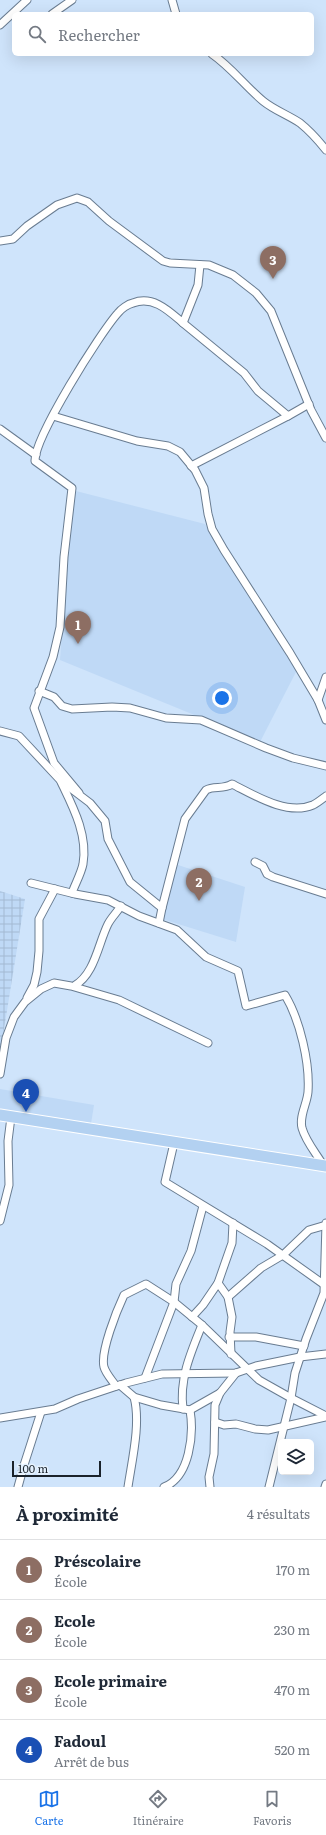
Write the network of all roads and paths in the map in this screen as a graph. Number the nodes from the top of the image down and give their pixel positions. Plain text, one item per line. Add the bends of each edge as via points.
1 (27, 0) edge
2 (72, 0) edge
3 (172, 0) edge
4 (14, 12) edge
5 (55, 12) edge
6 (175, 12) edge
7 (12, 14) edge
8 (0, 25) edge
9 (215, 56) edge
10 (326, 150) edge
11 (0, 241) edge
12 (200, 265) junction
13 (183, 323) junction
14 (309, 404) junction
15 (54, 416) junction
16 (288, 416) junction
17 (0, 428) edge
18 (326, 438) edge
19 (36, 455) junction
20 (191, 466) junction
21 (326, 677) edge
22 (39, 691) junction
23 (318, 700) junction
24 (326, 720) edge
25 (0, 731) edge
26 (326, 766) edge
27 (61, 781) junction
28 (79, 793) junction
29 (326, 796) edge
30 (255, 862) dead end
31 (31, 883) dead end
32 (55, 889) junction
33 (72, 893) junction
34 (326, 894) edge
35 (121, 906) junction
36 (162, 908) junction
37 (159, 923) junction
38 (74, 986) junction
39 (25, 1002) junction
40 (208, 1043) dead end
41 (0, 1074) edge
42 (5, 1116) edge
43 (174, 1143) junction
44 (324, 1165) edge
45 (203, 1206) junction
46 (0, 1221) edge
47 (234, 1223) junction
48 (326, 1224) edge
49 (283, 1255) junction
50 (218, 1283) junction
51 (325, 1290) edge
52 (228, 1296) junction
53 (174, 1302) junction
54 (192, 1317) junction
55 (202, 1324) junction
56 (230, 1337) junction
57 (304, 1346) junction
58 (231, 1354) junction
59 (326, 1354) edge
60 (300, 1357) junction
61 (248, 1368) junction
62 (185, 1373) junction
63 (236, 1373) junction
64 (145, 1378) junction
65 (118, 1385) junction
66 (220, 1393) junction
67 (134, 1397) junction
68 (291, 1398) junction
69 (183, 1409) junction
70 (190, 1410) junction
71 (41, 1412) junction
72 (326, 1417) edge
73 (0, 1418) edge
74 (214, 1422) junction
75 (283, 1426) junction
76 (18, 1487) edge
77 (128, 1487) edge
78 (164, 1487) edge
79 (210, 1487) edge
80 (269, 1487) edge

1 - 4 street
2 - 5 street
3 - 6 street
7 - 8 street
9 - 10 street via 276,111 299,122
11 - 12 street via 13,239 57,205 77,198 88,202 109,221 163,260 170,263
12 - 13 street via 198,285
12 - 14 street via 208,265 233,275 256,293 271,311
13 - 15 street via 164,307 149,300 133,302 119,311 68,388
13 - 16 street via 244,372 258,391
14 - 16 street
14 - 18 street
15 - 19 street
15 - 20 street via 137,441 168,446 180,452
16 - 20 street
17 - 19 street
19 - 22 street via 35,461 38,464 72,488 64,557 60,627 53,656
20 - 23 street via 204,488 212,529
21 - 23 street
22 - 26 street via 54,697 62,706 72,709 130,708 166,718 201,720 292,758
22 - 28 street via 34,708 54,763
23 - 24 street
25 - 27 street via 19,736
27 - 28 street
27 - 33 street via 78,818 84,846 83,865
28 - 36 street via 105,821 108,839 130,882
29 - 36 street via 313,806 292,807 276,805 232,784 226,788 206,790 183,824
30 - 34 street via 263,866 269,876
31 - 32 street
32 - 33 street
32 - 39 street via 39,919 37,972 34,985
33 - 35 street via 108,900
35 - 37 street
35 - 38 street via 108,924 84,980
36 - 37 street
37 - 44 street via 177,930 206,957 238,970 246,1006 285,995 294,1013 309,1078 302,1127 309,1145
38 - 39 street via 54,983 41,989
38 - 40 street via 119,1000
39 - 41 street via 7,1031
42 - 43 main road
42 - 46 street via 9,1185
43 - 44 main road
43 - 45 street via 166,1182
45 - 47 street
45 - 53 street via 191,1250 176,1284
47 - 49 street
47 - 50 street via 232,1243
48 - 49 street via 309,1230
48 - 51 street
49 - 51 street
49 - 52 street via 261,1268
50 - 52 street
50 - 54 street via 207,1301
51 - 57 street
52 - 56 street via 232,1317
53 - 54 street
53 - 64 street
53 - 65 street via 146,1284 124,1295 112,1325 104,1360 104,1367
54 - 55 street
55 - 58 street
55 - 62 street
56 - 57 street via 256,1337
56 - 58 street
57 - 60 street
58 - 61 street
59 - 60 street
60 - 61 street
60 - 68 street
61 - 63 street
61 - 68 street via 259,1380
62 - 63 street
62 - 64 street
62 - 69 street via 181,1394
63 - 66 street
64 - 65 street
65 - 67 street
65 - 71 street via 65,1406
66 - 70 street
66 - 74 street via 215,1405
67 - 69 street
67 - 77 street via 136,1424
68 - 72 street
68 - 75 street
69 - 70 street
70 - 78 street via 192,1435 188,1455 177,1478
71 - 73 street
71 - 76 street
72 - 75 street
74 - 75 street via 262,1430
74 - 79 street
75 - 80 street

